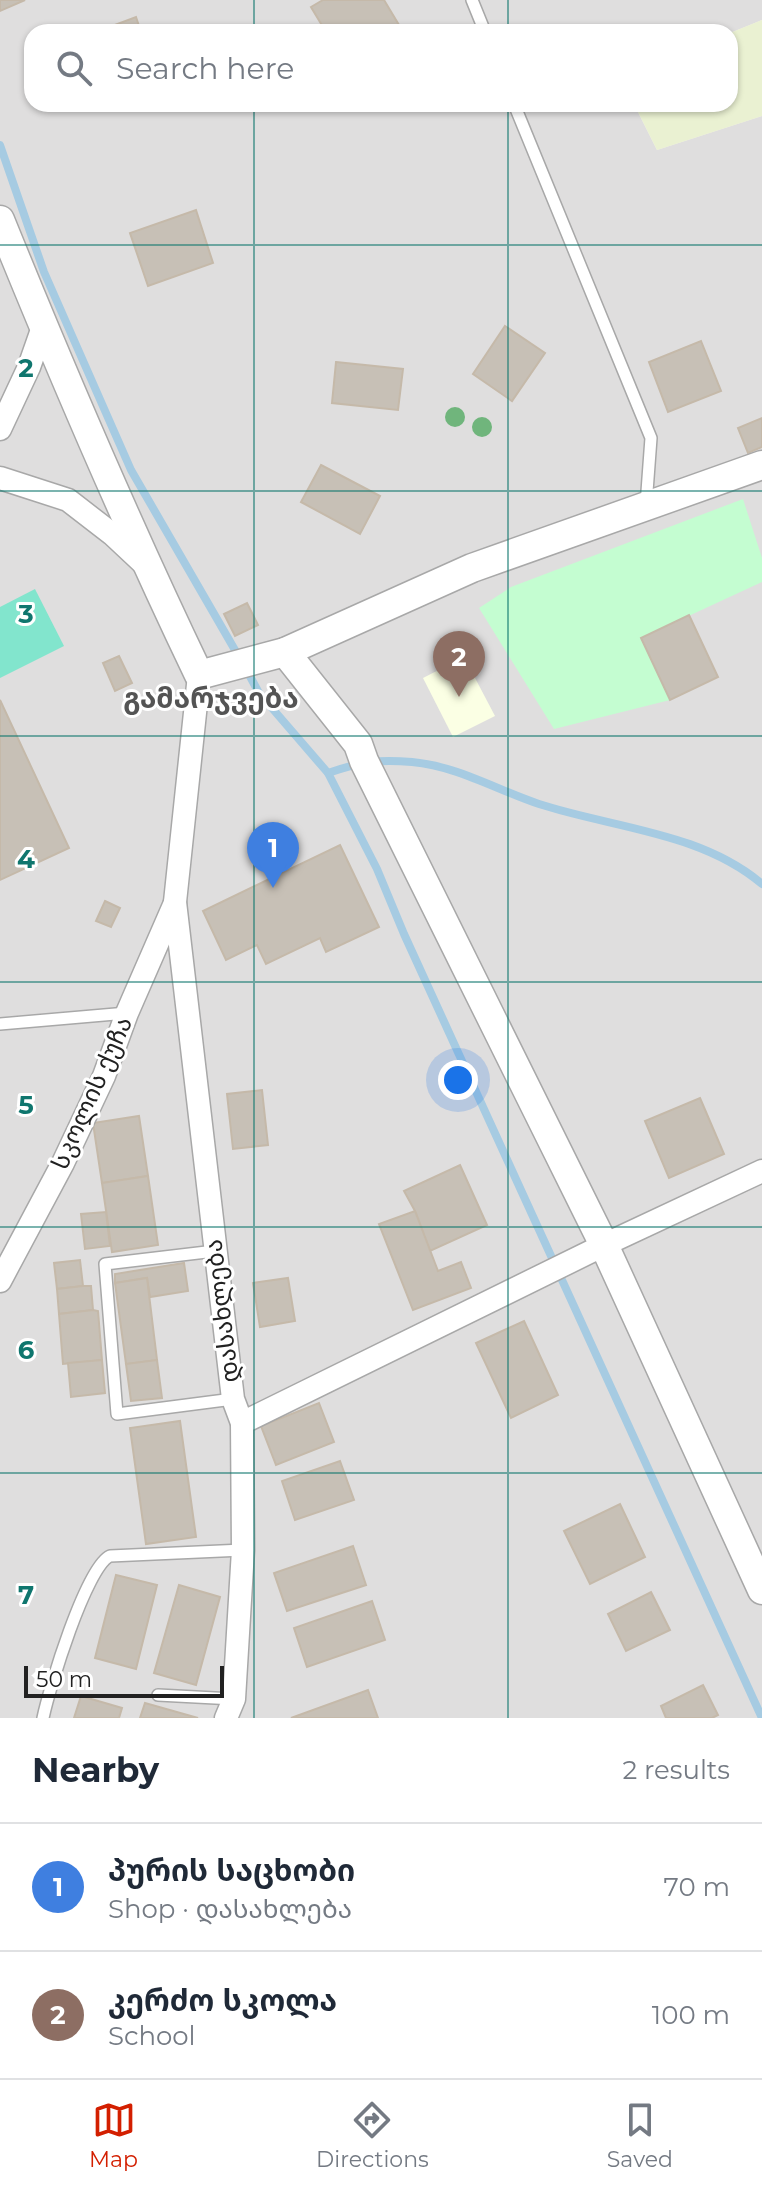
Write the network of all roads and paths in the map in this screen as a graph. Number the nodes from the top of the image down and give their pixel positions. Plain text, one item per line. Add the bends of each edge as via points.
1 (472, 0) edge
2 (482, 24) edge
3 (517, 112) edge
4 (0, 220) edge
5 (43, 327) junction
6 (0, 429) edge
7 (762, 465) edge
8 (0, 478) edge
9 (646, 506) junction
10 (147, 568) junction
11 (285, 652) junction
12 (199, 675) junction
13 (175, 902) junction
14 (127, 1013) junction
15 (0, 1024) edge
16 (762, 1171) edge
17 (604, 1245) junction
18 (215, 1251) junction
19 (0, 1281) edge
20 (233, 1399) junction
21 (242, 1423) junction
22 (243, 1550) junction
23 (762, 1590) edge
24 (158, 1695) dead end
25 (233, 1712) edge
26 (43, 1718) edge

1 - 2 lane
3 - 9 lane via 651,438
4 - 5 street
5 - 6 street
5 - 10 street
7 - 9 street
8 - 10 street via 68,500
9 - 11 street via 472,568
10 - 12 street
11 - 12 street
11 - 17 street via 358,744
12 - 13 street
13 - 14 street, სკოლის ქუჩა
13 - 18 street, დასახლება
14 - 15 lane
14 - 19 street, სკოლის ქუჩა via 63,1163
16 - 17 street
17 - 21 street
17 - 23 street
18 - 20 street, დასახლება
18 - 20 lane via 105,1264 117,1414
20 - 21 street, დასახლება
21 - 22 street, დასახლება
22 - 25 street, დასახლება
22 - 26 lane via 104,1559 78,1612
24 - 25 lane

